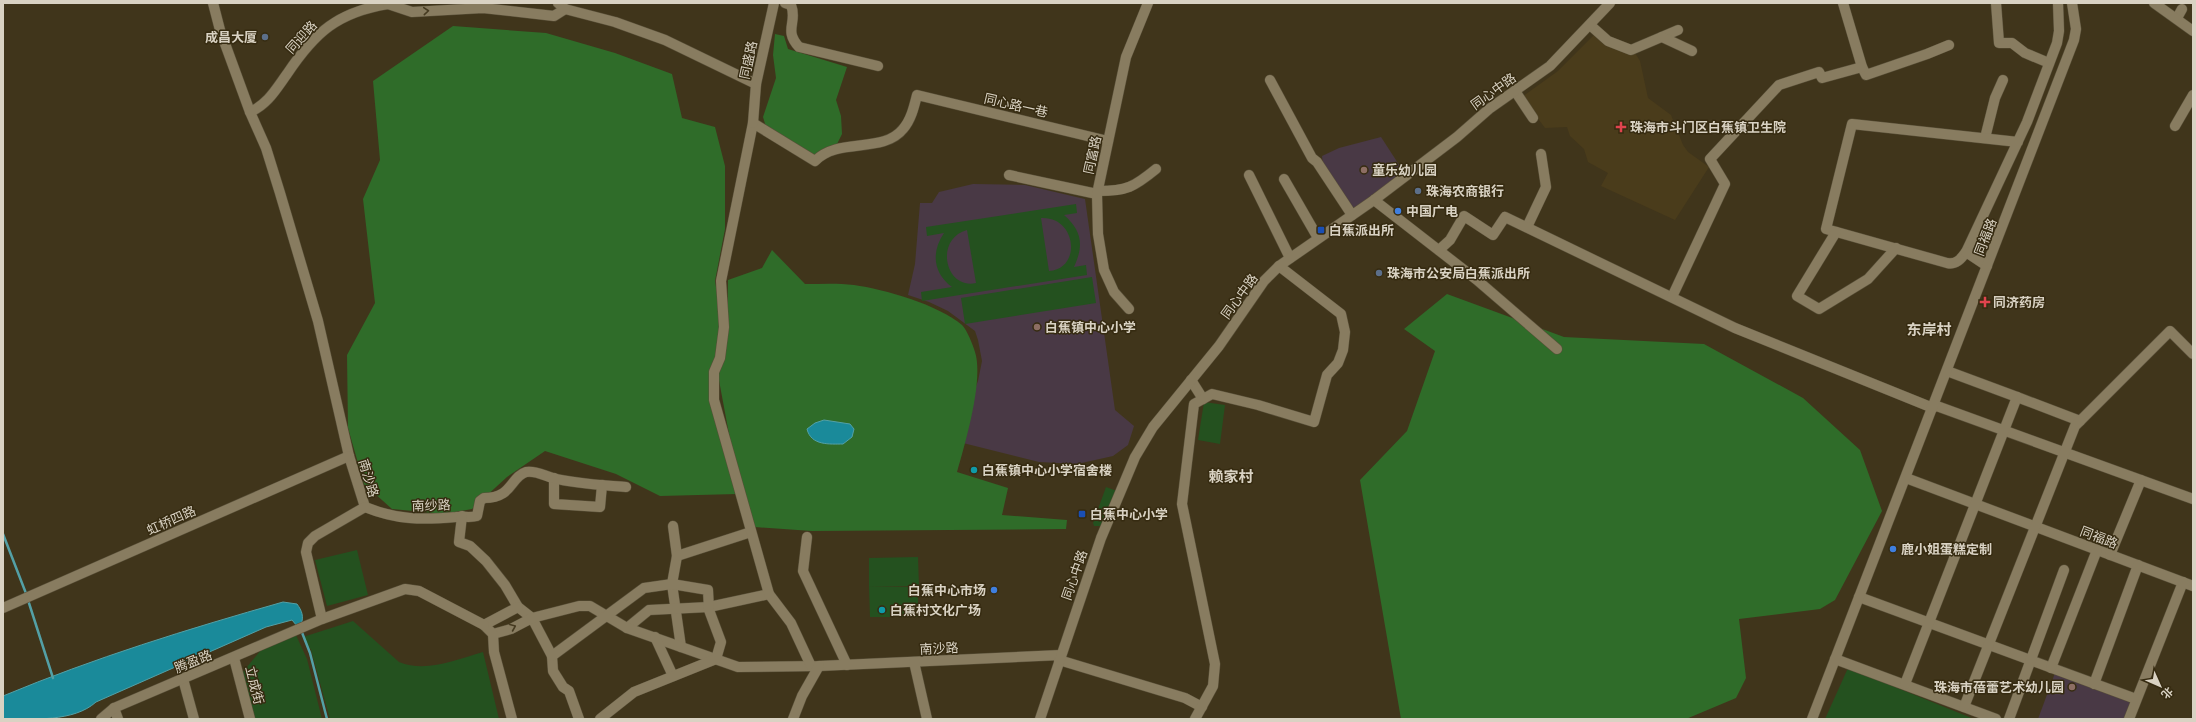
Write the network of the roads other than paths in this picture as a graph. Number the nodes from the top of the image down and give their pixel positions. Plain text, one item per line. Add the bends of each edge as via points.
1 (213, 3) edge
2 (390, 3) edge
3 (774, 3) edge
4 (785, 3) edge
5 (1148, 3) edge
6 (1610, 3) edge
7 (1838, 3) edge
8 (1843, 3) edge
9 (1996, 3) edge
10 (2058, 3) edge
11 (2072, 3) edge
12 (2154, 3) edge
13 (464, 6) edge
14 (561, 6) edge
15 (1590, 25) junction
16 (1678, 30) dead end
17 (2193, 31) edge
18 (1662, 37) junction
19 (1949, 44) dead end
20 (1692, 51) dead end
21 (2049, 63) junction
22 (878, 66) dead end
23 (1859, 67) junction
24 (1270, 80) dead end
25 (2003, 80) dead end
26 (756, 84) junction
27 (1515, 91) junction
28 (2193, 95) edge
29 (250, 112) junction
30 (1533, 118) dead end
31 (753, 123) junction
32 (2175, 126) dead end
33 (1985, 138) junction
34 (1108, 141) junction
35 (2018, 142) junction
36 (1541, 154) dead end
37 (1156, 169) dead end
38 (1009, 175) dead end
39 (1249, 175) dead end
40 (1284, 179) dead end
41 (1098, 192) junction
42 (1374, 200) junction
43 (1352, 215) junction
44 (1527, 227) junction
45 (1836, 232) junction
46 (1318, 238) junction
47 (1896, 248) junction
48 (1439, 250) junction
49 (1966, 252) junction
50 (1290, 258) junction
51 (1279, 266) junction
52 (1987, 266) junction
53 (1672, 297) junction
54 (1129, 309) dead end
55 (1557, 349) dead end
56 (2193, 354) edge
57 (1947, 371) junction
58 (1191, 380) junction
59 (2017, 398) junction
60 (1203, 399) junction
61 (1933, 406) junction
62 (2080, 421) junction
63 (2004, 430) junction
64 (2065, 452) junction
65 (349, 456) junction
66 (554, 478) junction
67 (1906, 478) junction
68 (2141, 480) junction
69 (602, 485) junction
70 (626, 487) dead end
71 (2193, 499) edge
72 (1975, 504) junction
73 (365, 507) junction
74 (462, 516) junction
75 (673, 526) dead end
76 (2036, 527) junction
77 (751, 532) junction
78 (807, 537) dead end
79 (2097, 550) junction
80 (2110, 555) junction
81 (677, 556) junction
82 (2138, 565) junction
83 (2064, 570) dead end
84 (2183, 582) junction
85 (672, 584) junction
86 (2193, 586) edge
87 (769, 594) junction
88 (1859, 597) junction
89 (8, 606) edge
90 (518, 607) junction
91 (709, 607) junction
92 (676, 609) junction
93 (607, 615) junction
94 (532, 618) junction
95 (322, 620) junction
96 (1929, 623) junction
97 (484, 625) junction
98 (627, 628) junction
99 (493, 634) junction
100 (655, 637) junction
101 (1989, 645) junction
102 (681, 646) junction
103 (552, 656) junction
104 (234, 658) junction
105 (1060, 658) junction
106 (716, 659) junction
107 (1835, 659) junction
108 (2031, 660) junction
109 (914, 662) junction
110 (847, 665) junction
111 (815, 666) junction
112 (2051, 668) junction
113 (673, 676) junction
114 (183, 679) junction
115 (1905, 684) junction
116 (2094, 684) junction
117 (2136, 699) junction
118 (1202, 707) junction
119 (1964, 707) junction
120 (114, 708) junction
121 (101, 719) edge
122 (118, 719) edge
123 (194, 719) edge
124 (250, 719) edge
125 (512, 719) edge
126 (579, 719) edge
127 (600, 719) edge
128 (794, 719) edge
129 (927, 719) edge
130 (1040, 719) edge
131 (1195, 719) edge
132 (1812, 719) edge
133 (1996, 719) edge
134 (2009, 719) edge
135 (2129, 719) edge

1 - 29 street, 南沙路 via 220,30
2 -> 13 street via 412,12
2 - 29 street, 同迎路 via 353,12 322,30 304,49 269,100
3 - 26 street, 同盛路
4 - 22 street via 792,5 794,11 790,32 793,41 799,47
5 - 34 street, 同富路 via 1126,57
6 - 15 street, 同心中路
7 - 23 street
8 - 23 street
9 - 21 street via 1999,43 2012,43 2025,53
10 - 21 street via 2058,37
11 - 52 street, 同福路 via 2076,29 2074,40
12 - 17 street via 2180,13
13 - 14 street via 554,16
14 - 26 street via 665,40
15 - 18 street via 1608,40 1632,50
15 - 27 street, 同心中路 via 1550,66
16 - 18 street
18 - 20 street
19 - 23 street via 1866,75
21 - 35 street
23 - 53 street via 1822,78 1819,72 1779,85 1710,159 1725,184
24 - 43 street via 1312,158
25 - 33 street via 1995,98
26 - 31 street, 同盛路
27 - 30 street
27 - 42 street, 同心中路
28 - 32 street
29 - 65 street, 南沙路 via 266,148 308,285
31 - 34 street, 同心路一巷 via 815,162 834,149 893,137 906,124 917,95
31 - 77 street, 同盛路 via 721,281 724,327 713,386 714,400
33 - 35 street
33 - 45 street via 1852,124 1826,229
34 - 41 street, 同富路
35 - 49 street
36 - 44 street via 1546,187
37 - 41 street via 1130,188
38 - 41 street
39 - 50 street
40 - 46 street
41 - 54 street, 同富路 via 1098,234 1104,270 1114,292
42 - 43 street, 同心中路
42 - 48 street
43 - 46 street, 同心中路
44 - 48 street via 1505,217 1493,235 1464,216 1450,240
44 - 53 street
45 - 47 street
45 - 47 street via 1797,296 1819,309 1863,283
46 - 50 street, 同心中路
47 - 49 street via 1952,264
48 - 55 street
49 - 52 street
50 - 51 street, 同心中路
51 - 58 street, 同心中路 via 1264,282 1220,346
51 - 60 street via 1341,314 1344,323 1343,350 1338,363 1327,375 1314,422 1212,394
52 - 57 street, 同福路
53 - 61 street via 1735,328
56 - 62 street via 2170,331
57 - 59 street
57 - 61 street, 同福路
58 - 60 street
58 - 105 street, 同心中路 via 1153,427 1131,464 1101,538
59 - 62 street
59 - 63 street
60 - 118 street via 1194,404 1182,504 1215,664 1213,686
61 - 63 street
61 - 67 street, 同福路
62 - 64 street via 2075,426
63 - 64 street
63 - 72 street
64 - 68 street
64 - 76 street
65 - 73 street, 南沙路
65 - 89 street, 虹桥四路
66 - 69 street
66 - 69 street via 554,504 600,507
66 - 74 street via 531,471 524,472 507,491 496,498 484,498 480,501 477,516
67 - 72 street, 同福路
67 - 88 street, 同福路
68 - 71 street
68 - 80 street
69 - 70 street
72 - 76 street, 同福路
72 - 96 street
73 - 74 street, 南纱路 via 386,516 413,519
73 - 95 street via 315,536 308,543 306,552
74 - 90 street, 南纱路 via 460,542 470,546 486,560
75 - 81 street
76 - 79 street, 同福路
76 - 101 street
77 - 81 street
77 - 87 street, 同盛路
78 - 110 street via 803,571
79 - 80 street, 同福路
79 - 112 street
80 - 82 street, 同福路
81 - 85 street
82 - 84 street, 同福路
82 - 116 street
83 - 108 street
84 - 86 street, 同福路
84 - 117 street
85 - 91 street via 708,590
85 - 92 street
85 - 93 street via 644,588
87 - 91 street
87 - 111 street via 791,623
88 - 96 street
88 - 107 street, 同福路
90 - 94 street, 南纱路
90 - 97 street
91 - 92 street
91 - 106 street via 721,642
92 - 98 street via 649,610
92 - 102 street
93 - 94 street, 南沙路 via 590,606 579,606
93 - 98 street, 南沙路
93 - 103 street
99 -> 94 street, 南沙路 via 511,629
94 - 103 street
95 - 97 street, 腾盈路 via 400,590 410,589
95 - 104 street, 腾盈路
96 - 101 street
96 - 115 street
97 - 99 street, 腾盈路
98 - 100 street, 南沙路
99 - 125 street via 494,652
100 - 102 street, 南沙路
100 - 113 street
101 - 108 street
101 - 119 street
102 - 106 street, 南沙路
103 - 126 street via 553,671 563,687 569,690
104 - 114 street, 腾盈路
104 - 124 street, 立成街
105 - 109 street, 南沙路
105 - 118 street, 南沙路 via 1185,698
105 - 130 street, 同心中路
106 - 111 street, 南沙路 via 738,667
106 - 113 street
107 - 115 street
107 - 132 street, 同福路
108 - 112 street
108 - 134 street
109 - 110 street, 南沙路
109 - 129 street
110 - 111 street, 南沙路
111 - 128 street
112 - 116 street
113 - 127 street via 634,692
114 - 120 street, 腾盈路
114 - 123 street
115 - 119 street
116 - 117 street
117 - 135 street
118 - 131 street
119 - 133 street
120 - 121 street, 腾盈路
120 - 122 street

